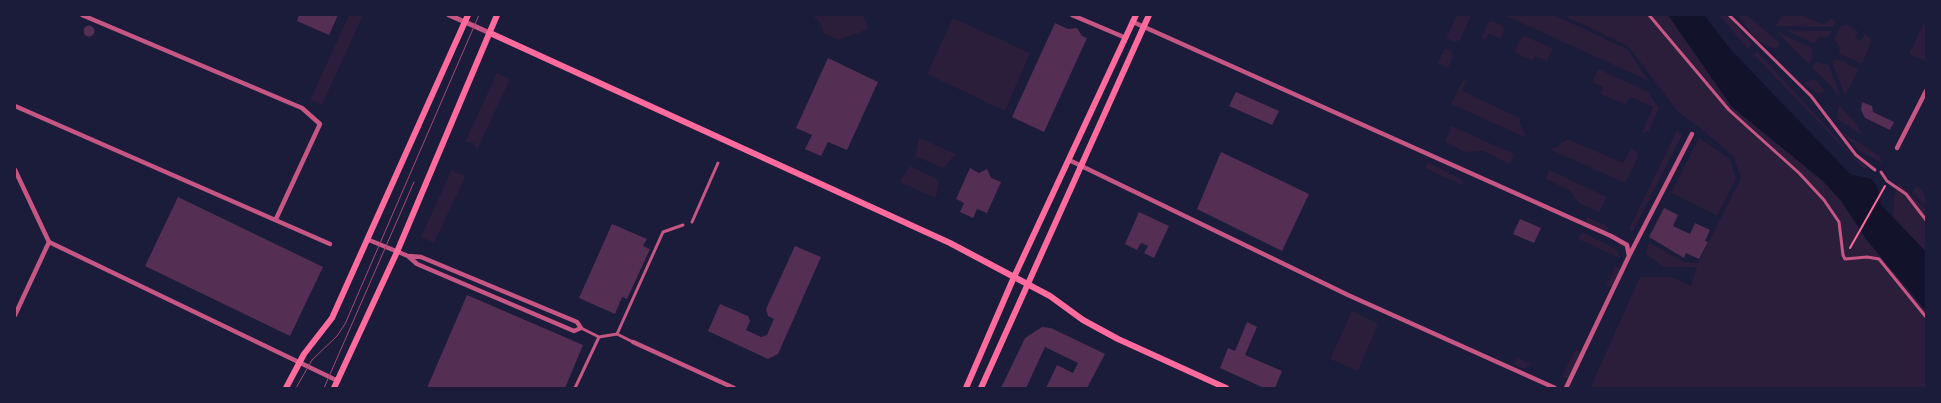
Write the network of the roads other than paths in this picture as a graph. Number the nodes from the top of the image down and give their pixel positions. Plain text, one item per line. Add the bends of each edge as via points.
1 (82, 15) edge
2 (449, 15) edge
3 (497, 15) edge
4 (1072, 15) edge
5 (1136, 15) edge
6 (1149, 15) edge
7 (1649, 15) edge
8 (1729, 15) edge
9 (466, 18) edge
10 (1133, 22) junction
11 (1144, 27) junction
12 (490, 33) junction
13 (1126, 38) junction
14 (1926, 91) edge
15 (15, 106) edge
16 (1692, 134) dead end
17 (1897, 148) dead end
18 (1069, 160) junction
19 (718, 162) dead end
20 (1081, 166) junction
21 (1875, 170) dead end
22 (1881, 172) dead end
23 (16, 173) edge
24 (276, 218) junction
25 (1926, 220) edge
26 (692, 222) dead end
27 (683, 225) dead end
28 (369, 240) junction
29 (49, 242) junction
30 (330, 244) dead end
31 (397, 252) junction
32 (408, 256) junction
33 (1629, 256) junction
34 (1014, 277) junction
35 (1028, 284) junction
36 (15, 315) edge
37 (1926, 317) edge
38 (580, 328) junction
39 (617, 334) junction
40 (599, 337) junction
41 (633, 342) joint
42 (298, 363) junction
43 (336, 385) edge
44 (286, 388) edge
45 (576, 388) edge
46 (734, 388) edge
47 (966, 388) edge
48 (980, 388) edge
49 (1226, 388) edge
50 (1556, 388) edge
51 (1566, 388) edge

1 - 24 street via 302,108 320,124
2 - 9 street
3 - 12 main road
4 - 13 street
5 - 10 main road
6 - 11 main road
7 - 37 street via 1728,110 1824,200 1838,222 1845,259 1879,259
8 - 21 street via 1811,96 1856,155
9 - 12 street
9 - 28 main road
10 - 11 street
10 - 13 main road
11 - 20 main road
11 - 33 street via 1611,236 1627,245
12 - 31 main road
12 - 34 main road via 835,189
13 - 18 main road
14 - 17 street
15 - 24 street
16 - 33 street
18 - 20 street
18 - 34 main road
19 - 26 street
20 - 35 main road
20 - 50 street via 1348,295
22 - 25 street via 1887,182 1906,194
23 - 29 street
24 - 30 street
27 - 39 street via 662,232
28 - 31 street
28 - 42 main road via 328,327
29 - 36 street
29 - 42 street
31 - 32 street
31 - 43 main road
32 - 38 street via 421,257 577,322
32 - 38 street via 417,264 574,331
33 - 51 street
34 - 35 main road
34 - 47 main road
35 - 48 main road
35 - 49 main road via 1118,339
38 - 40 street
39 - 40 street
39 - 41 street
40 - 45 street
41 - 46 street
42 - 43 street
42 - 44 main road

